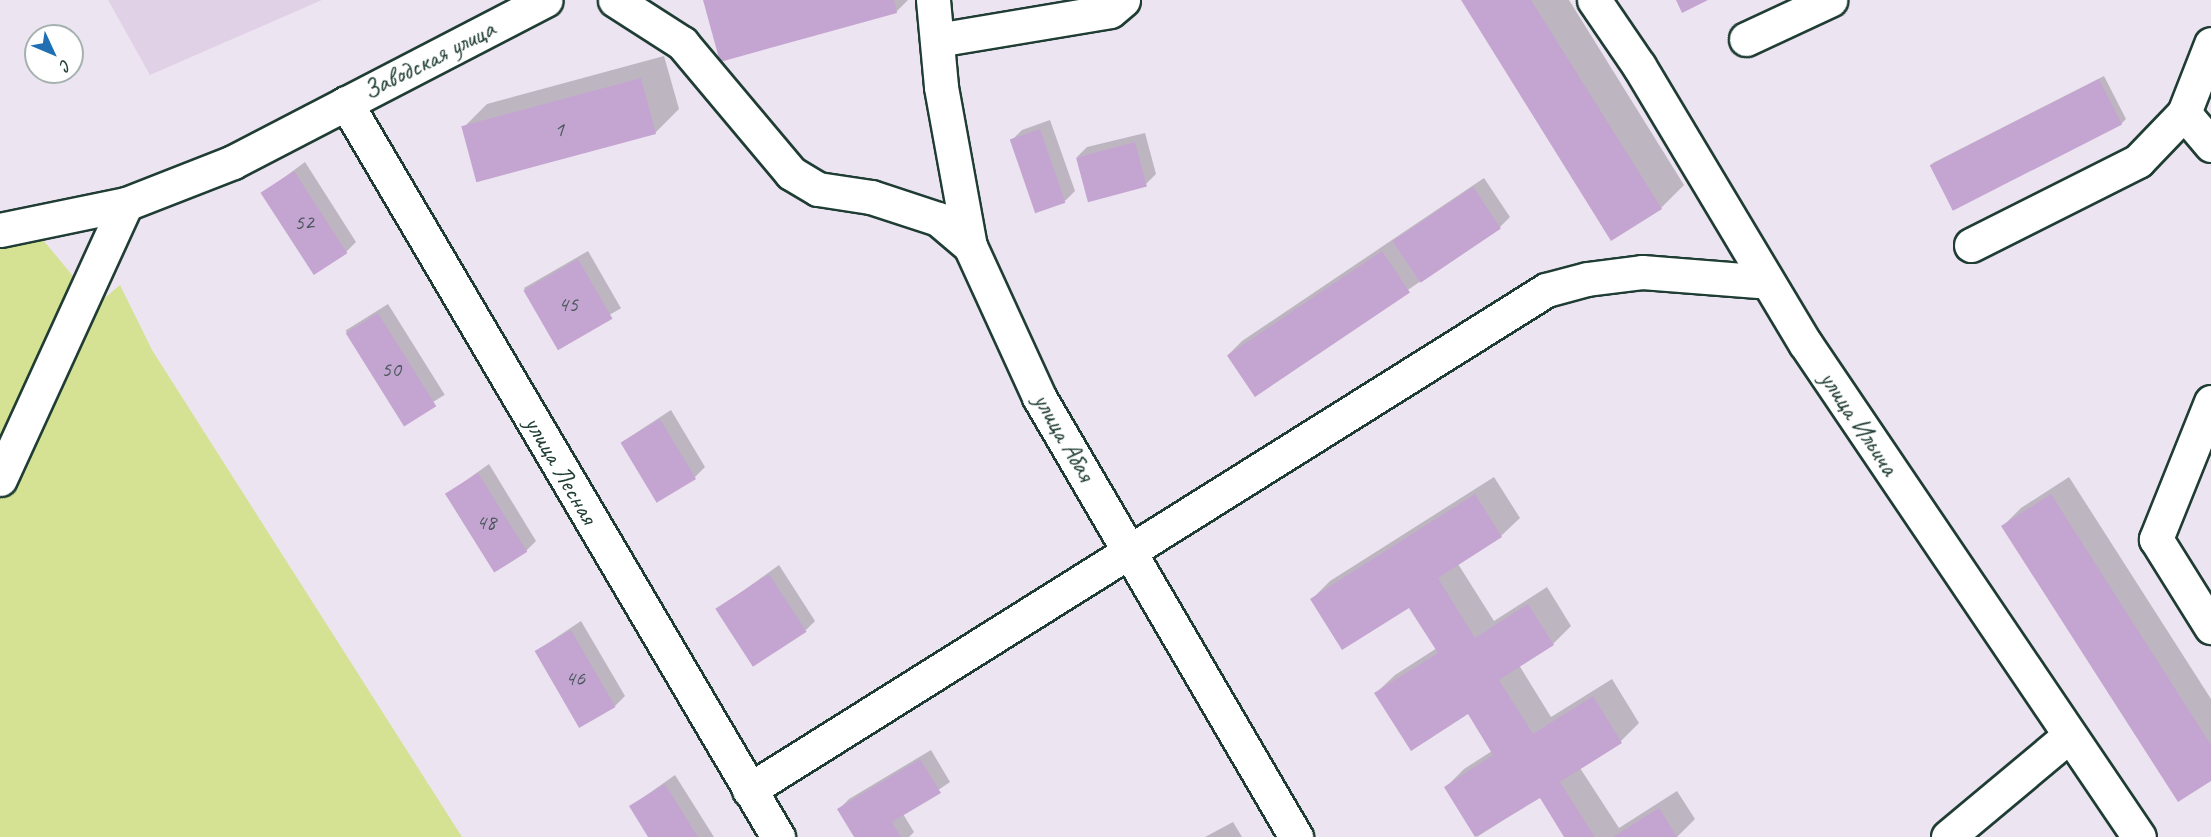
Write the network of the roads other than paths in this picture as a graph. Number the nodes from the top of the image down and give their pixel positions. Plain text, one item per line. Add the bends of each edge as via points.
1 (545, 0) edge
2 (615, 0) edge
3 (933, 0) edge
4 (1123, 0) edge
5 (1593, 0) edge
6 (1830, 0) edge
7 (1746, 39) dead end
8 (937, 40) junction
9 (2211, 44) edge
10 (346, 103) junction
11 (2184, 113) junction
12 (2211, 146) edge
13 (126, 204) junction
14 (0, 230) edge
15 (1971, 245) dead end
16 (970, 246) junction
17 (1768, 282) junction
18 (2211, 402) edge
19 (0, 479) edge
20 (1130, 550) junction
21 (2211, 627) edge
22 (2069, 736) junction
23 (748, 790) junction
24 (778, 837) edge
25 (1296, 837) edge
26 (1948, 837) edge
27 (2139, 837) edge

1 - 10 street, Заводская улица
2 - 16 street via 682,43 791,172 818,189 871,197 938,219
3 - 8 street, улица Абая
4 - 8 street via 1110,11
5 - 17 street, улица Ильича via 1639,66
6 - 7 street
8 - 16 street, улица Абая via 941,87
9 - 11 street
10 - 13 street, Заводская улица via 233,162
10 - 23 street, улица Лесная
11 - 12 street
11 - 15 street via 2138,161
13 - 14 street, Заводская улица
13 - 19 street
16 - 20 street, улица Абая via 1039,397
17 - 20 street via 1642,272 1587,279 1546,290
17 - 22 street, улица Ильича
18 - 21 street via 2156,539
20 - 23 street
20 - 25 street, улица Абая
22 - 26 street
22 - 27 street, улица Ильича
23 - 24 street, улица Лесная

